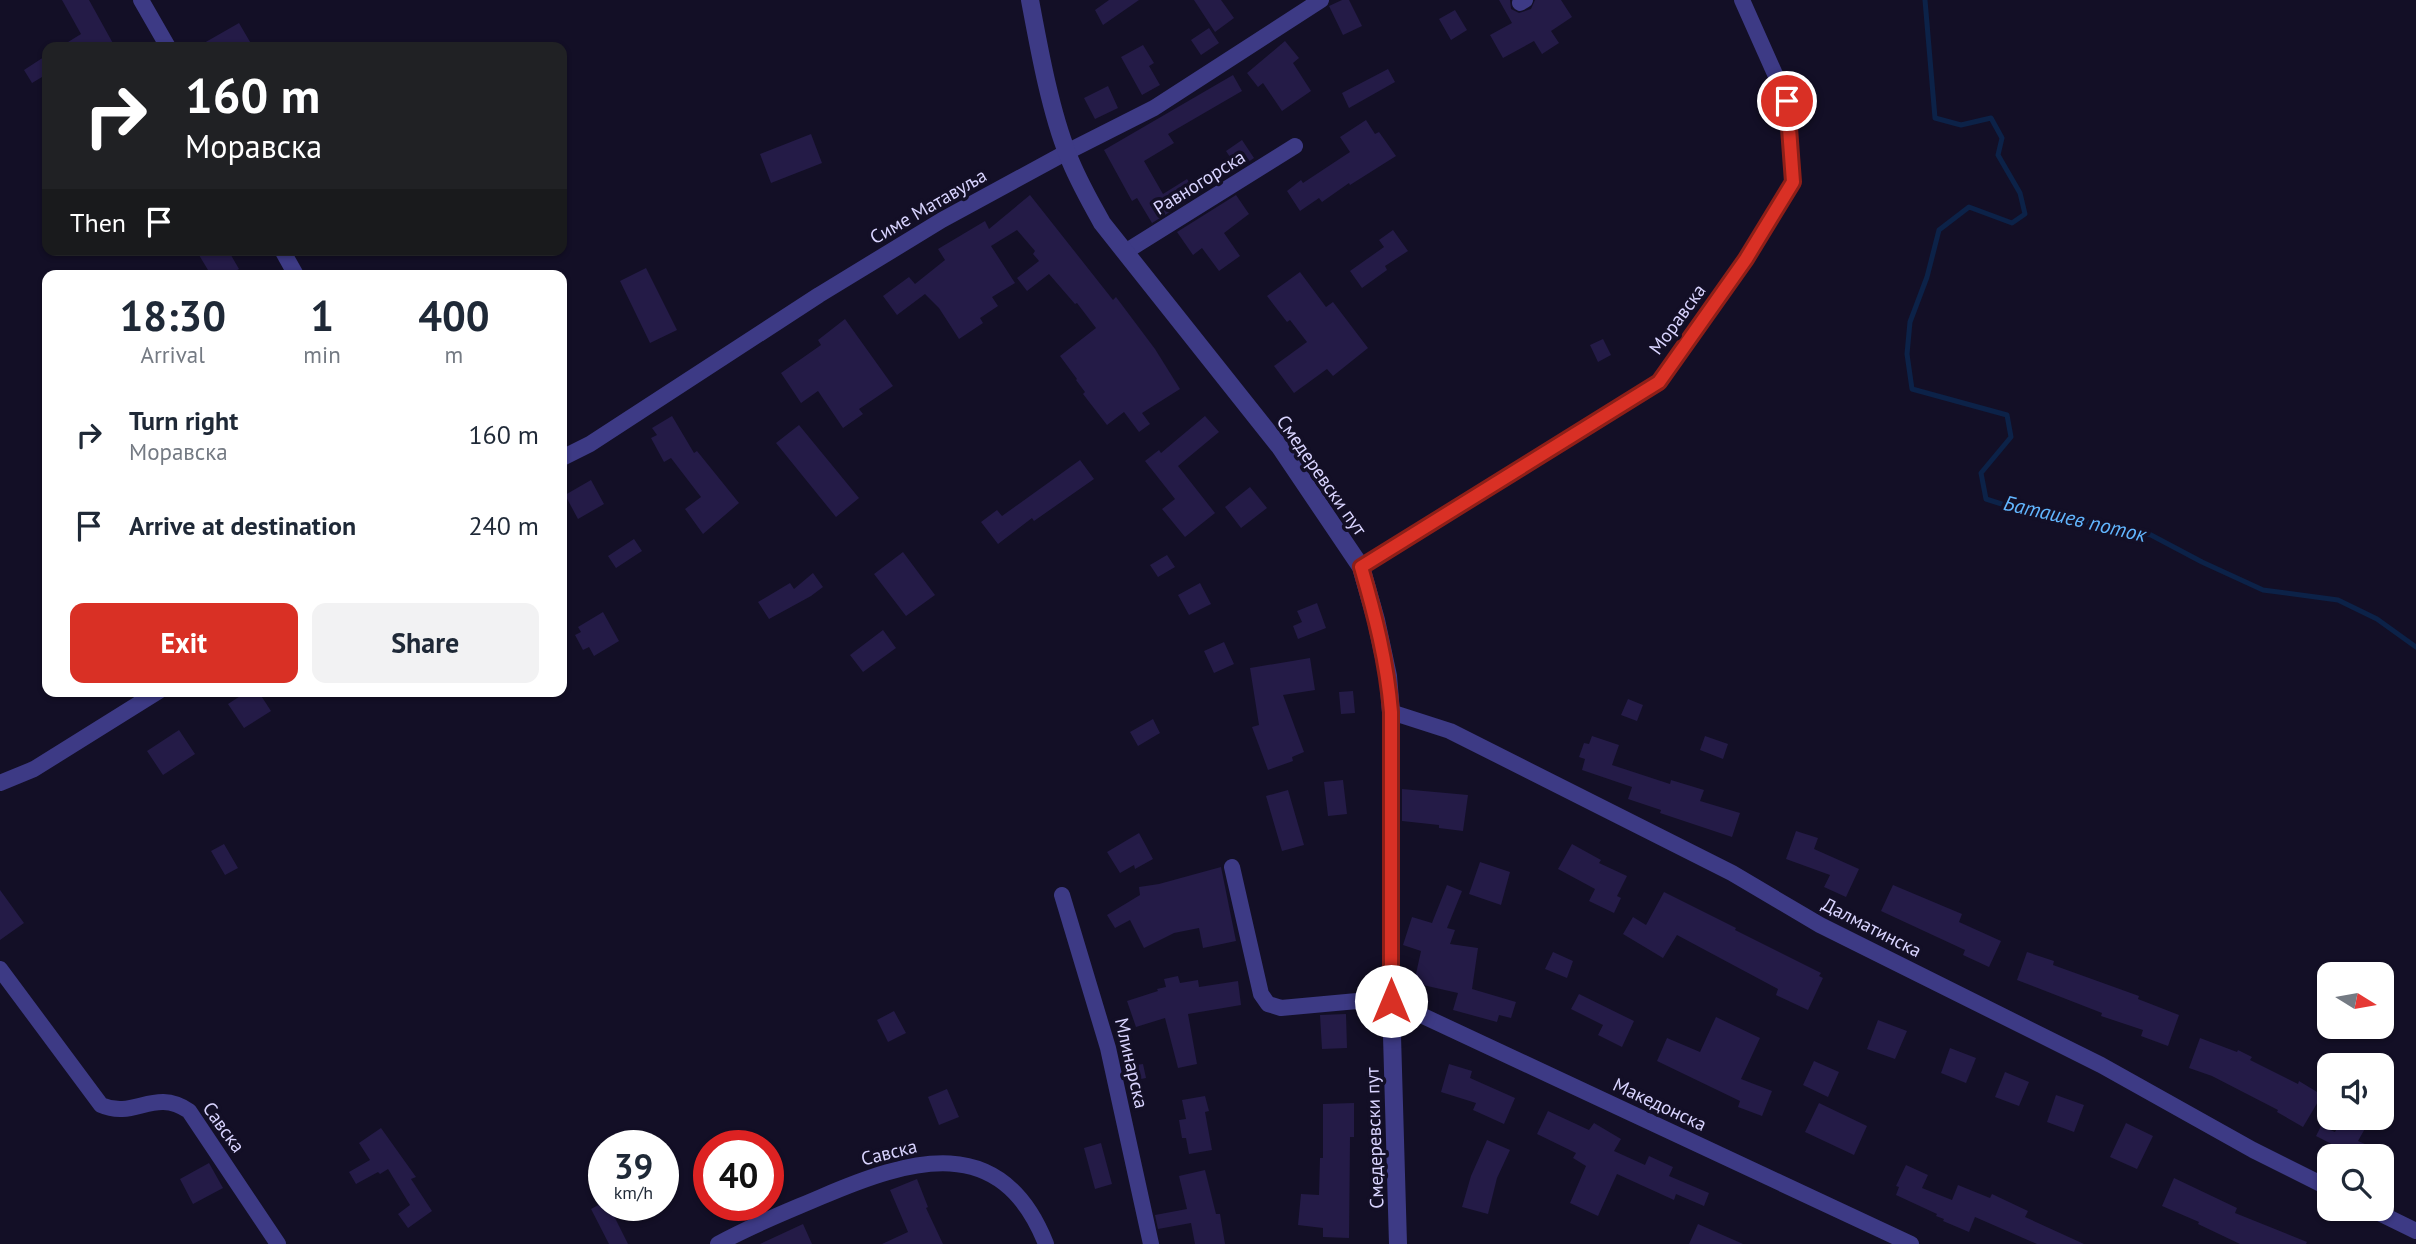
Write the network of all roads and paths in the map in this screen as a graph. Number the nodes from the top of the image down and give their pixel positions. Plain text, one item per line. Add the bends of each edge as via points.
1 (141, 0) edge
2 (1030, 0) edge
3 (1321, 0) edge
4 (1742, 0) edge
5 (165, 42) edge
6 (1295, 146) dead end
7 (1067, 152) junction
8 (1125, 252) junction
9 (567, 456) edge
10 (1361, 567) junction
11 (149, 697) edge
12 (1391, 712) junction
13 (0, 783) edge
14 (1232, 867) dead end
15 (1062, 895) dead end
16 (0, 969) edge
17 (1391, 1001) junction
18 (2317, 1182) edge
19 (2394, 1220) edge
20 (2416, 1231) edge
21 (278, 1244) edge
22 (718, 1244) edge
23 (1046, 1244) edge
24 (1151, 1244) edge
25 (1398, 1244) edge
26 (1911, 1244) edge

1 - 5 street
2 - 7 street, Смедеревски пут
3 - 7 street, Симе Матавуља via 1154,108
4 - 10 street, Моравска via 1787,101 1793,182 1746,259 1659,382
6 - 8 street, Равногорска
7 - 8 street, Смедеревски пут via 1102,223
7 - 9 street, Симе Матавуља via 942,220
8 - 10 street, Смедеревски пут via 1280,447
10 - 12 street, Смедеревски пут via 1388,676
11 - 13 street via 34,769
12 - 17 street, Смедеревски пут
12 - 18 street, Далматинска via 1451,731 1732,873 1821,925 2101,1065
14 - 17 street via 1261,994 1268,1004
15 - 24 street, Млинарска via 1108,1048
16 - 21 street, Савска via 101,1105 118,1111 165,1101 189,1111
17 - 25 street, Смедеревски пут
17 - 26 street, Македонска
19 - 20 street
22 - 23 street, Савска via 754,1224 891,1169 944,1162 984,1171 1002,1181 1022,1200

